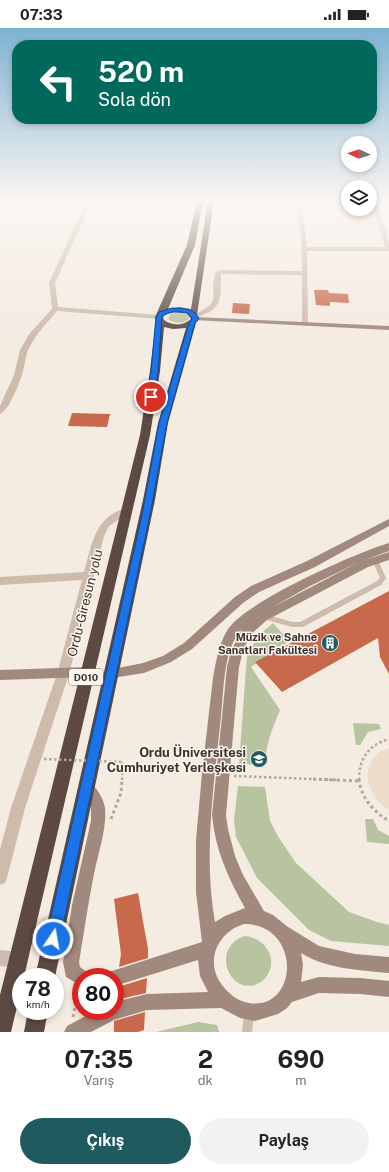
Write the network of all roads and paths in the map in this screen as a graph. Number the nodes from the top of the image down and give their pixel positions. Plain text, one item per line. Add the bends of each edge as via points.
1 (68, 248) edge
2 (190, 248) edge
3 (204, 248) edge
4 (304, 249) joint
5 (388, 249) edge
6 (305, 273) junction
7 (55, 309) junction
8 (160, 317) junction
9 (194, 318) junction
10 (306, 324) junction
11 (389, 328) edge
12 (0, 412) edge
13 (126, 511) junction
14 (389, 522) edge
15 (389, 547) edge
16 (389, 556) edge
17 (375, 560) junction
18 (88, 576) junction
19 (0, 581) edge
20 (263, 617) junction
21 (88, 672) junction
22 (112, 673) junction
23 (63, 674) junction
24 (0, 675) edge
25 (389, 739) edge
26 (44, 759) dead end
27 (223, 776) junction
28 (358, 781) junction
29 (87, 787) junction
30 (121, 793) dead end
31 (389, 821) edge
32 (0, 878) edge
33 (259, 917) junction
34 (284, 933) junction
35 (209, 945) junction
36 (0, 958) edge
37 (18, 960) junction
38 (389, 965) edge
39 (47, 968) edge
40 (72, 971) edge
41 (124, 975) edge
42 (389, 989) edge
43 (287, 995) junction
44 (223, 1000) junction
45 (249, 1013) junction
46 (36, 1020) edge
47 (1, 1032) edge
48 (34, 1032) edge
49 (73, 1032) edge
50 (247, 1032) edge

1 - 7 street via 52,283
2 - 8 highway, Ordu-Giresun yolu / D010
3 - 9 highway, D010
4 - 5 street
4 - 6 street
6 - 9 street via 218,273 216,303
6 - 10 street
7 - 8 street
7 - 12 street via 24,350 18,375
8 - 9 highway via 178,309 184,310
8 - 9 highway via 171,326 183,326
8 - 13 highway, Ordu-Giresun yolu / D010 via 145,435
9 - 10 street
9 - 22 highway, D010 via 163,423
10 - 11 street
13 - 18 street via 105,524
13 - 21 highway, Ordu-Giresun yolu / D010
14 - 22 street via 311,564 255,590 239,600 188,646 167,659 144,668
15 - 35 street via 348,563 266,604 239,624 228,642 222,665 205,802 203,886
16 - 17 street
17 - 20 street
17 - 20 lane via 384,578 379,584 301,625 295,626
18 - 19 street
18 - 23 street
20 - 27 street via 246,632 237,651 233,667
21 - 23 street
21 - 37 highway, Ordu-Giresun yolu / D010
22 - 29 highway, D010
23 - 24 street
23 - 32 street via 18,808
25 - 28 path via 373,746 364,755 358,767
26 - 30 path, bridge via 123,762
27 - 28 path
27 - 33 street via 220,833 226,855
28 - 31 path via 367,802
29 - 39 highway, D010
29 - 40 street via 98,806 98,821 80,904 70,962
33 - 34 street via 273,923
33 - 35 street via 244,916 230,920 218,930
34 - 38 street via 316,953 355,962
34 - 43 street via 292,947 296,964 294,980
35 - 41 street
35 - 44 street via 208,973 213,987
36 - 37 street
37 - 47 highway, Ordu-Giresun yolu / D010
42 - 43 street via 319,985
43 - 45 street via 277,1006 264,1012
44 - 45 street
44 - 49 street via 147,1002 110,1012
45 - 50 lane
46 - 48 highway

